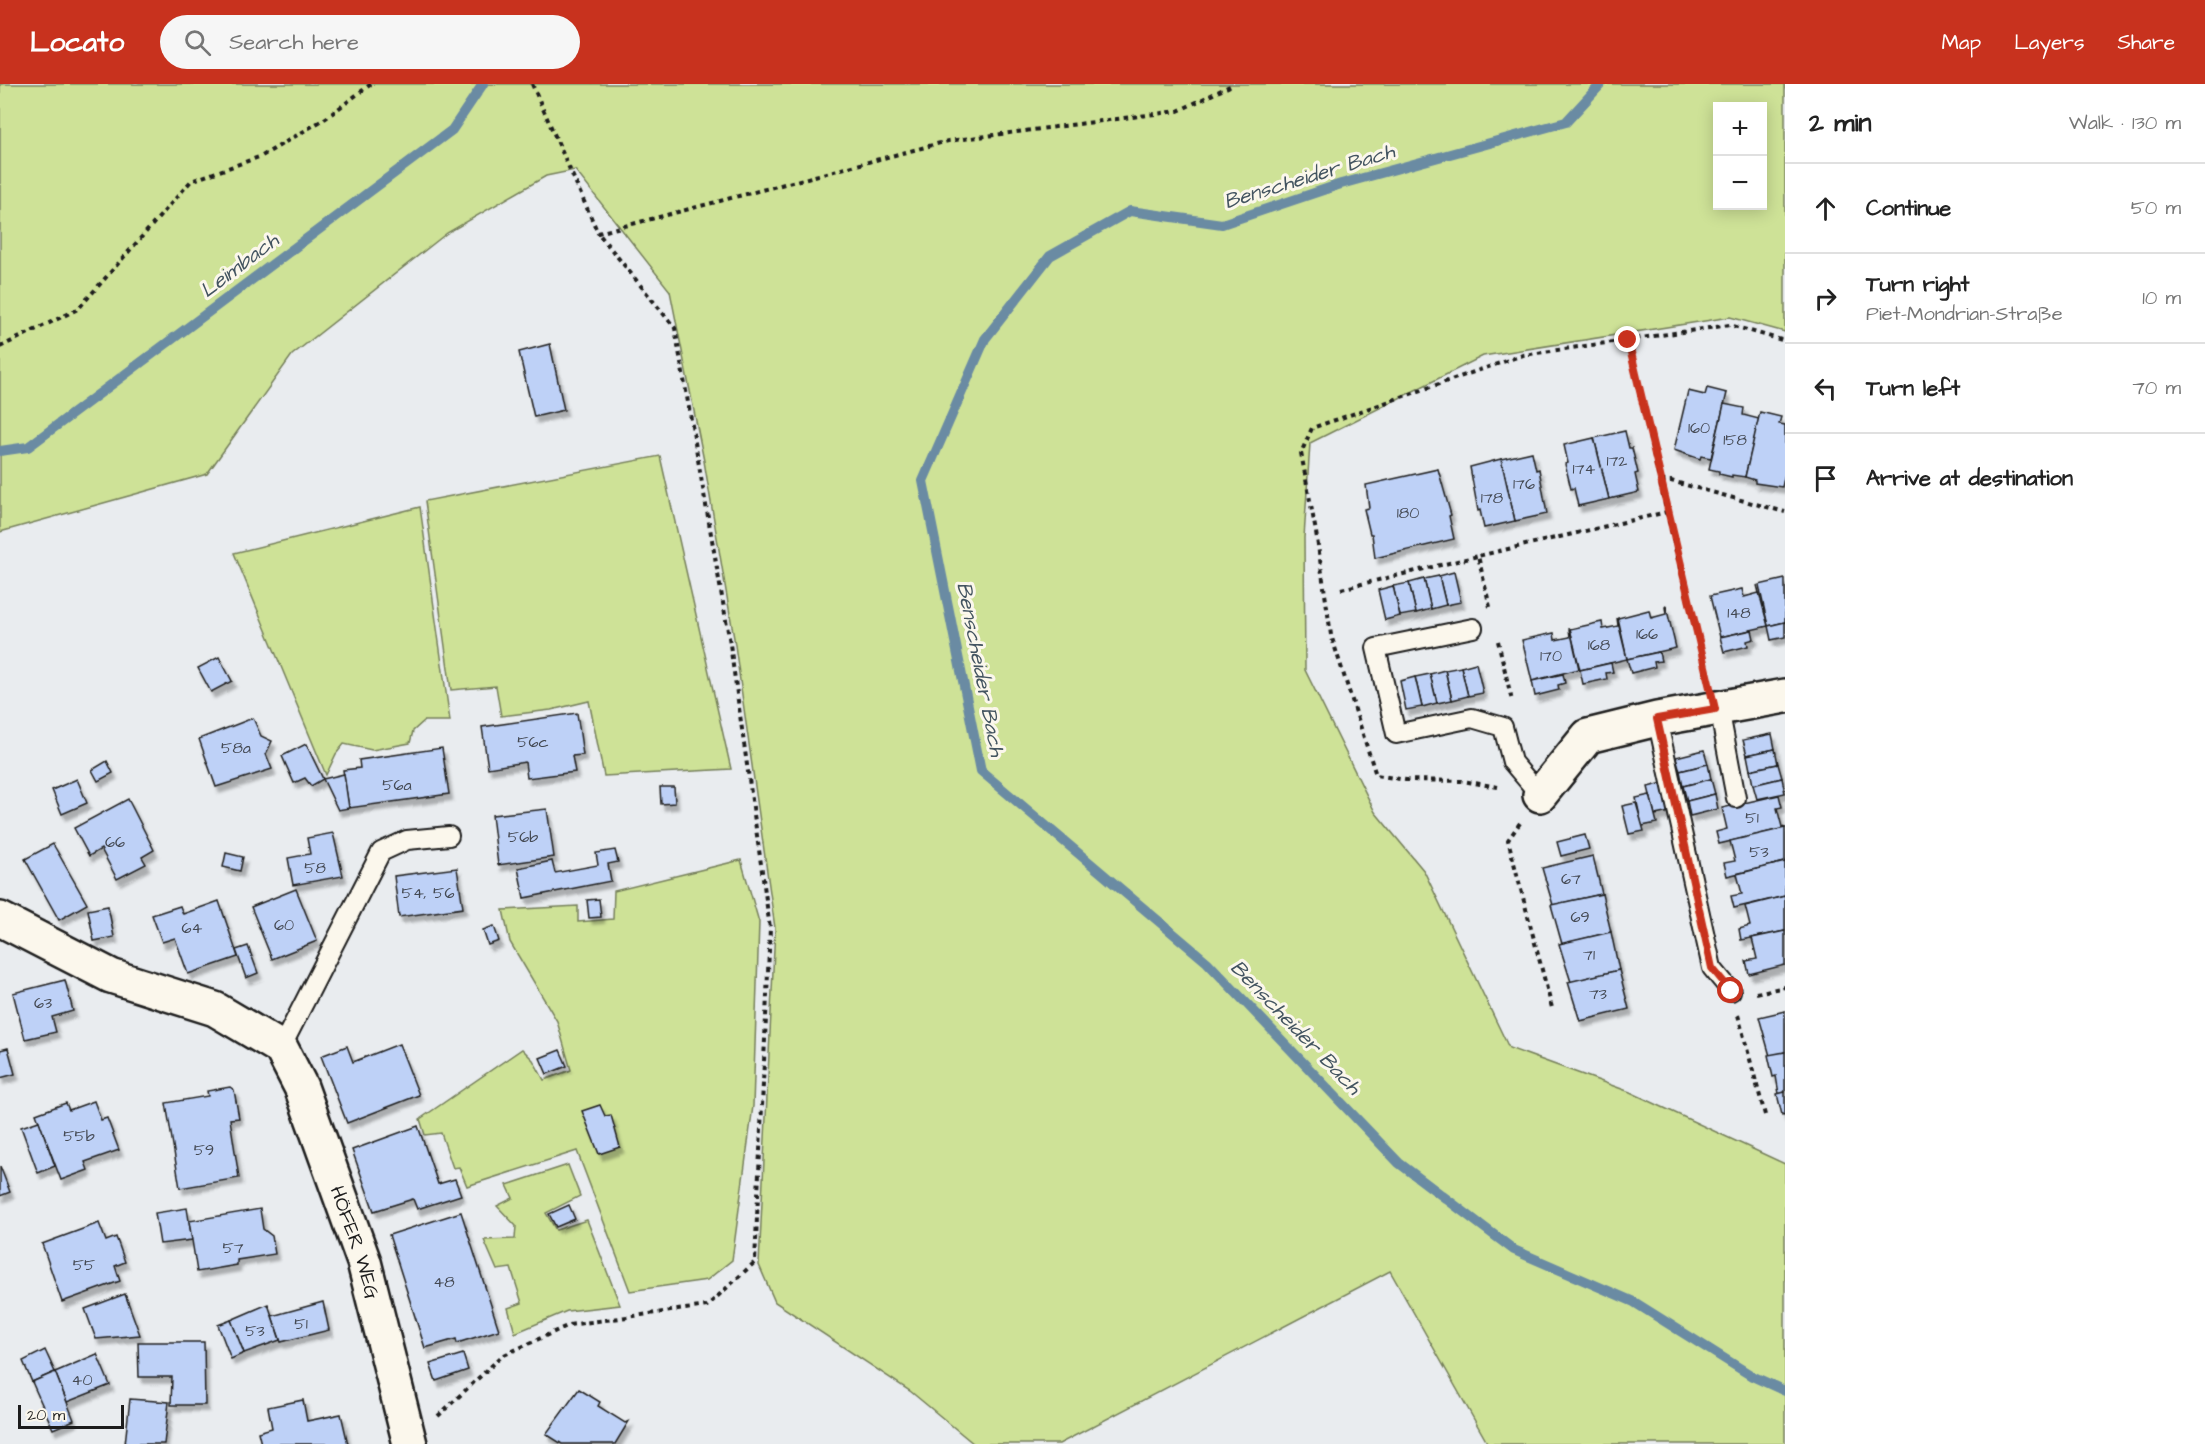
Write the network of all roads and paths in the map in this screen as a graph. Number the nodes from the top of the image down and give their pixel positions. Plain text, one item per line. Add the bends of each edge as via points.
1 (371, 84) edge
2 (532, 84) edge
3 (1234, 84) edge
4 (598, 233) junction
5 (1628, 340) junction
6 (1785, 341) edge
7 (0, 347) edge
8 (1660, 481) junction
9 (1667, 512) junction
10 (1785, 512) edge
11 (1478, 555) junction
12 (1341, 589) dead end
13 (1492, 617) dead end
14 (1473, 628) dead end
15 (1497, 639) dead end
16 (1785, 696) edge
17 (1717, 708) junction
18 (1657, 719) junction
19 (1505, 736) junction
20 (1540, 795) junction
21 (1736, 798) dead end
22 (449, 836) dead end
23 (0, 919) edge
24 (1785, 987) edge
25 (1731, 991) junction
26 (1552, 1008) dead end
27 (281, 1048) junction
28 (1765, 1115) dead end
29 (410, 1444) edge

1 - 7 path via 326,118 262,156 190,181 78,309
2 - 4 path
3 - 4 path via 1178,111 948,141
4 - 29 path via 675,328 729,637 770,928 755,1262 707,1306 570,1324 502,1356
5 - 6 path via 1730,325
5 - 8 path
5 - 20 path via 1523,355 1312,428 1301,453 1331,636 1376,775 1462,781
8 - 9 path
8 - 10 path
9 - 11 path
9 - 17 path
11 - 12 path
11 - 13 path
14 - 19 lane via 1376,648 1396,734 1472,718 1503,727
15 - 19 path via 1517,724
16 - 17 street
17 - 18 street
17 - 21 lane
18 - 20 street via 1588,736
18 - 25 lane via 1712,968
19 - 20 lane via 1512,762
20 - 26 path via 1508,840
22 - 27 lane via 407,840 381,852
23 - 27 street via 111,976 215,1009
24 - 25 path via 1739,997
25 - 28 path
27 - 29 street, HÖFER WEG via 302,1088 364,1262

